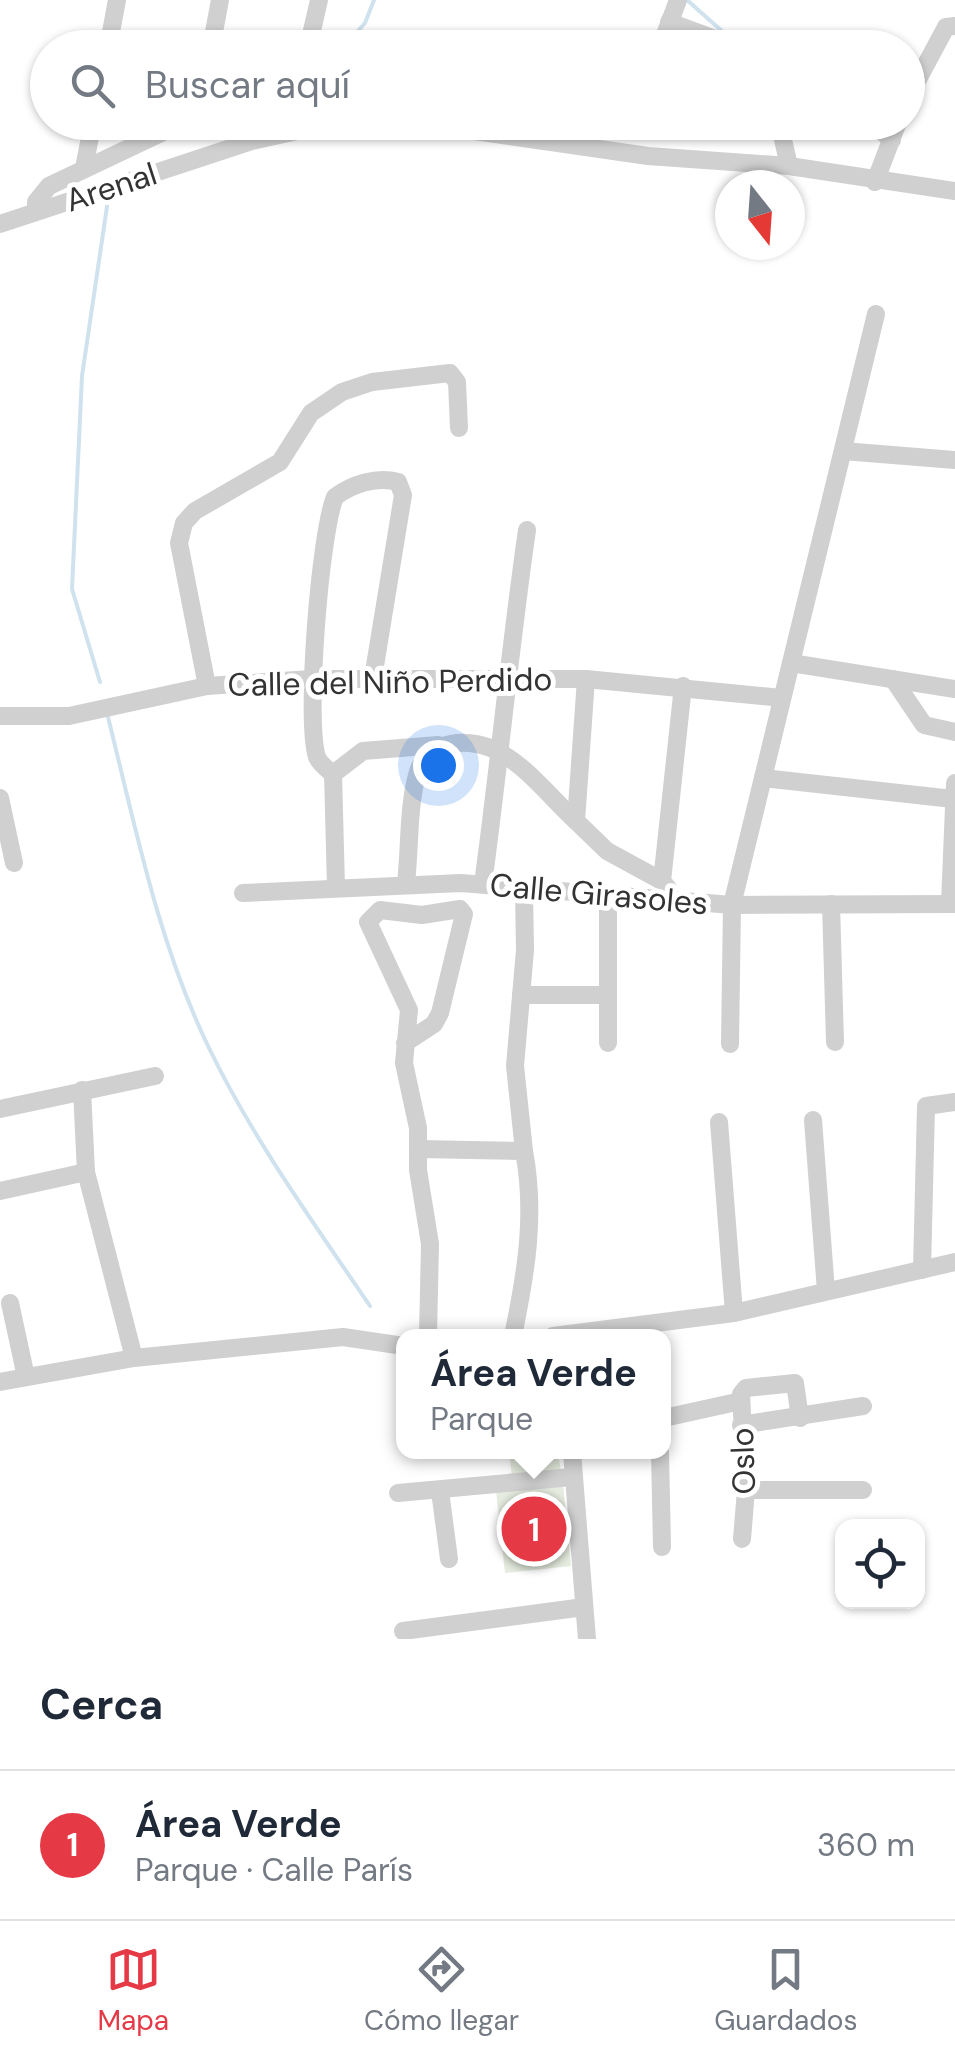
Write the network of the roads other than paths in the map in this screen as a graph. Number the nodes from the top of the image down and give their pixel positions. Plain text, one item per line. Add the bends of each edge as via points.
1 (116, 0) edge
2 (220, 0) edge
3 (319, 0) edge
4 (678, 0) edge
5 (669, 22) junction
6 (955, 26) edge
7 (111, 30) edge
8 (214, 30) edge
9 (312, 30) edge
10 (666, 30) edge
11 (691, 30) edge
12 (925, 66) edge
13 (89, 140) edge
14 (145, 140) edge
15 (257, 140) edge
16 (544, 140) edge
17 (591, 140) edge
18 (784, 140) edge
19 (892, 140) edge
20 (589, 146) junction
21 (790, 166) junction
22 (84, 168) junction
23 (876, 182) junction
24 (955, 190) edge
25 (36, 211) junction
26 (0, 224) edge
27 (876, 314) dead end
28 (459, 428) dead end
29 (843, 452) junction
30 (955, 460) edge
31 (527, 530) dead end
32 (791, 663) junction
33 (506, 676) junction
34 (373, 678) junction
35 (312, 679) junction
36 (586, 679) junction
37 (893, 680) junction
38 (207, 686) junction
39 (682, 686) junction
40 (955, 689) edge
41 (782, 698) junction
42 (0, 716) edge
43 (955, 732) edge
44 (438, 746) junction
45 (500, 752) junction
46 (333, 774) junction
47 (763, 778) junction
48 (954, 791) edge
49 (0, 798) edge
50 (576, 821) junction
51 (14, 863) dead end
52 (662, 880) junction
53 (406, 883) junction
54 (484, 884) junction
55 (336, 888) junction
56 (524, 890) junction
57 (243, 894) dead end
58 (608, 898) junction
59 (678, 899) junction
60 (952, 903) edge
61 (732, 904) junction
62 (831, 904) junction
63 (521, 995) junction
64 (606, 995) junction
65 (405, 1042) junction
66 (835, 1042) dead end
67 (608, 1044) dead end
68 (730, 1044) dead end
69 (155, 1076) dead end
70 (82, 1090) junction
71 (955, 1102) edge
72 (0, 1109) edge
73 (814, 1120) dead end
74 (719, 1122) dead end
75 (420, 1148) junction
76 (524, 1150) junction
77 (86, 1172) junction
78 (0, 1191) edge
79 (955, 1262) edge
80 (922, 1270) junction
81 (826, 1290) junction
82 (10, 1302) dead end
83 (734, 1314) junction
84 (428, 1329) edge
85 (514, 1329) edge
86 (619, 1329) edge
87 (396, 1345) edge
88 (134, 1358) junction
89 (26, 1377) junction
90 (0, 1382) edge
91 (740, 1402) junction
92 (863, 1406) dead end
93 (671, 1417) edge
94 (800, 1418) junction
95 (741, 1425) junction
96 (572, 1459) edge
97 (660, 1459) edge
98 (572, 1477) junction
99 (746, 1490) junction
100 (863, 1490) dead end
101 (398, 1492) dead end
102 (440, 1492) junction
103 (742, 1538) dead end
104 (662, 1547) dead end
105 (449, 1559) dead end
106 (584, 1607) junction
107 (403, 1631) dead end
108 (587, 1639) edge

1 - 7 street
2 - 8 street
3 - 9 street
4 - 5 street
5 - 10 street
5 - 11 street
6 - 12 street via 946,27
13 - 22 street
14 - 22 street
15 - 25 street, Arenal
16 - 20 street
17 - 20 street
18 - 21 street
19 - 23 street
20 - 21 street
21 - 23 street
22 - 25 street via 50,186
23 - 24 street
25 - 26 street, Arenal
27 - 29 street
28 - 38 street via 457,382 450,374 372,382 311,412 280,462 195,511 179,543
29 - 30 street
29 - 32 street
31 - 33 street
32 - 37 street
32 - 41 street
33 - 34 street, Calle del Niño Perdido
33 - 36 street, Calle del Niño Perdido
33 - 45 street
34 - 35 street, Calle del Niño Perdido
34 - 35 street via 403,495 398,482 387,479 342,491 330,510
35 - 38 street, Calle del Niño Perdido
35 - 46 street via 316,754
36 - 39 street, Calle del Niño Perdido
36 - 50 street
37 - 40 street
37 - 43 street via 924,725
38 - 42 street, Calle del Niño Perdido via 68,716
39 - 41 street, Calle del Niño Perdido
39 - 52 street
41 - 47 street
44 - 45 street
44 - 46 street via 362,751
44 - 53 street via 417,774
45 - 50 street
45 - 54 street
46 - 55 street
47 - 48 street
47 - 61 street
48 - 60 street
49 - 51 street
50 - 52 street via 607,851
52 - 59 street
53 - 54 street, Calle Girasoles
53 - 55 street, Calle Girasoles
54 - 56 street, Calle Girasoles
55 - 57 street, Calle Girasoles
56 - 58 street, Calle Girasoles
56 - 63 street
58 - 59 street, Calle Girasoles
58 - 64 street
59 - 61 street, Calle Girasoles
60 - 62 street, Calle Girasoles
61 - 62 street, Calle Girasoles
61 - 68 street
62 - 66 street
63 - 64 street
63 - 76 street via 515,1066
64 - 67 street
65 - 65 street via 434,1024 440,1012 460,909 380,910 368,922 409,1010
65 - 75 street
69 - 70 street
70 - 72 street
70 - 77 street
71 - 80 street via 926,1106
73 - 81 street
74 - 83 street
75 - 76 street
75 - 84 street via 430,1244
76 - 85 street via 528,1263
77 - 78 street
77 - 88 street
79 - 80 street
80 - 81 street
81 - 83 street
82 - 89 street
83 - 86 street
87 - 88 street via 344,1337
88 - 89 street
89 - 90 street
91 - 93 street, Oslo
91 - 94 street via 746,1388 791,1382 798,1387
91 - 95 street, Oslo
92 - 94 street
94 - 95 street
95 - 99 street, Oslo
96 - 98 street
97 - 104 street
98 - 102 street
98 - 106 street
99 - 100 street
99 - 103 street, Oslo
101 - 102 street
102 - 105 street
106 - 107 street
106 - 108 street

